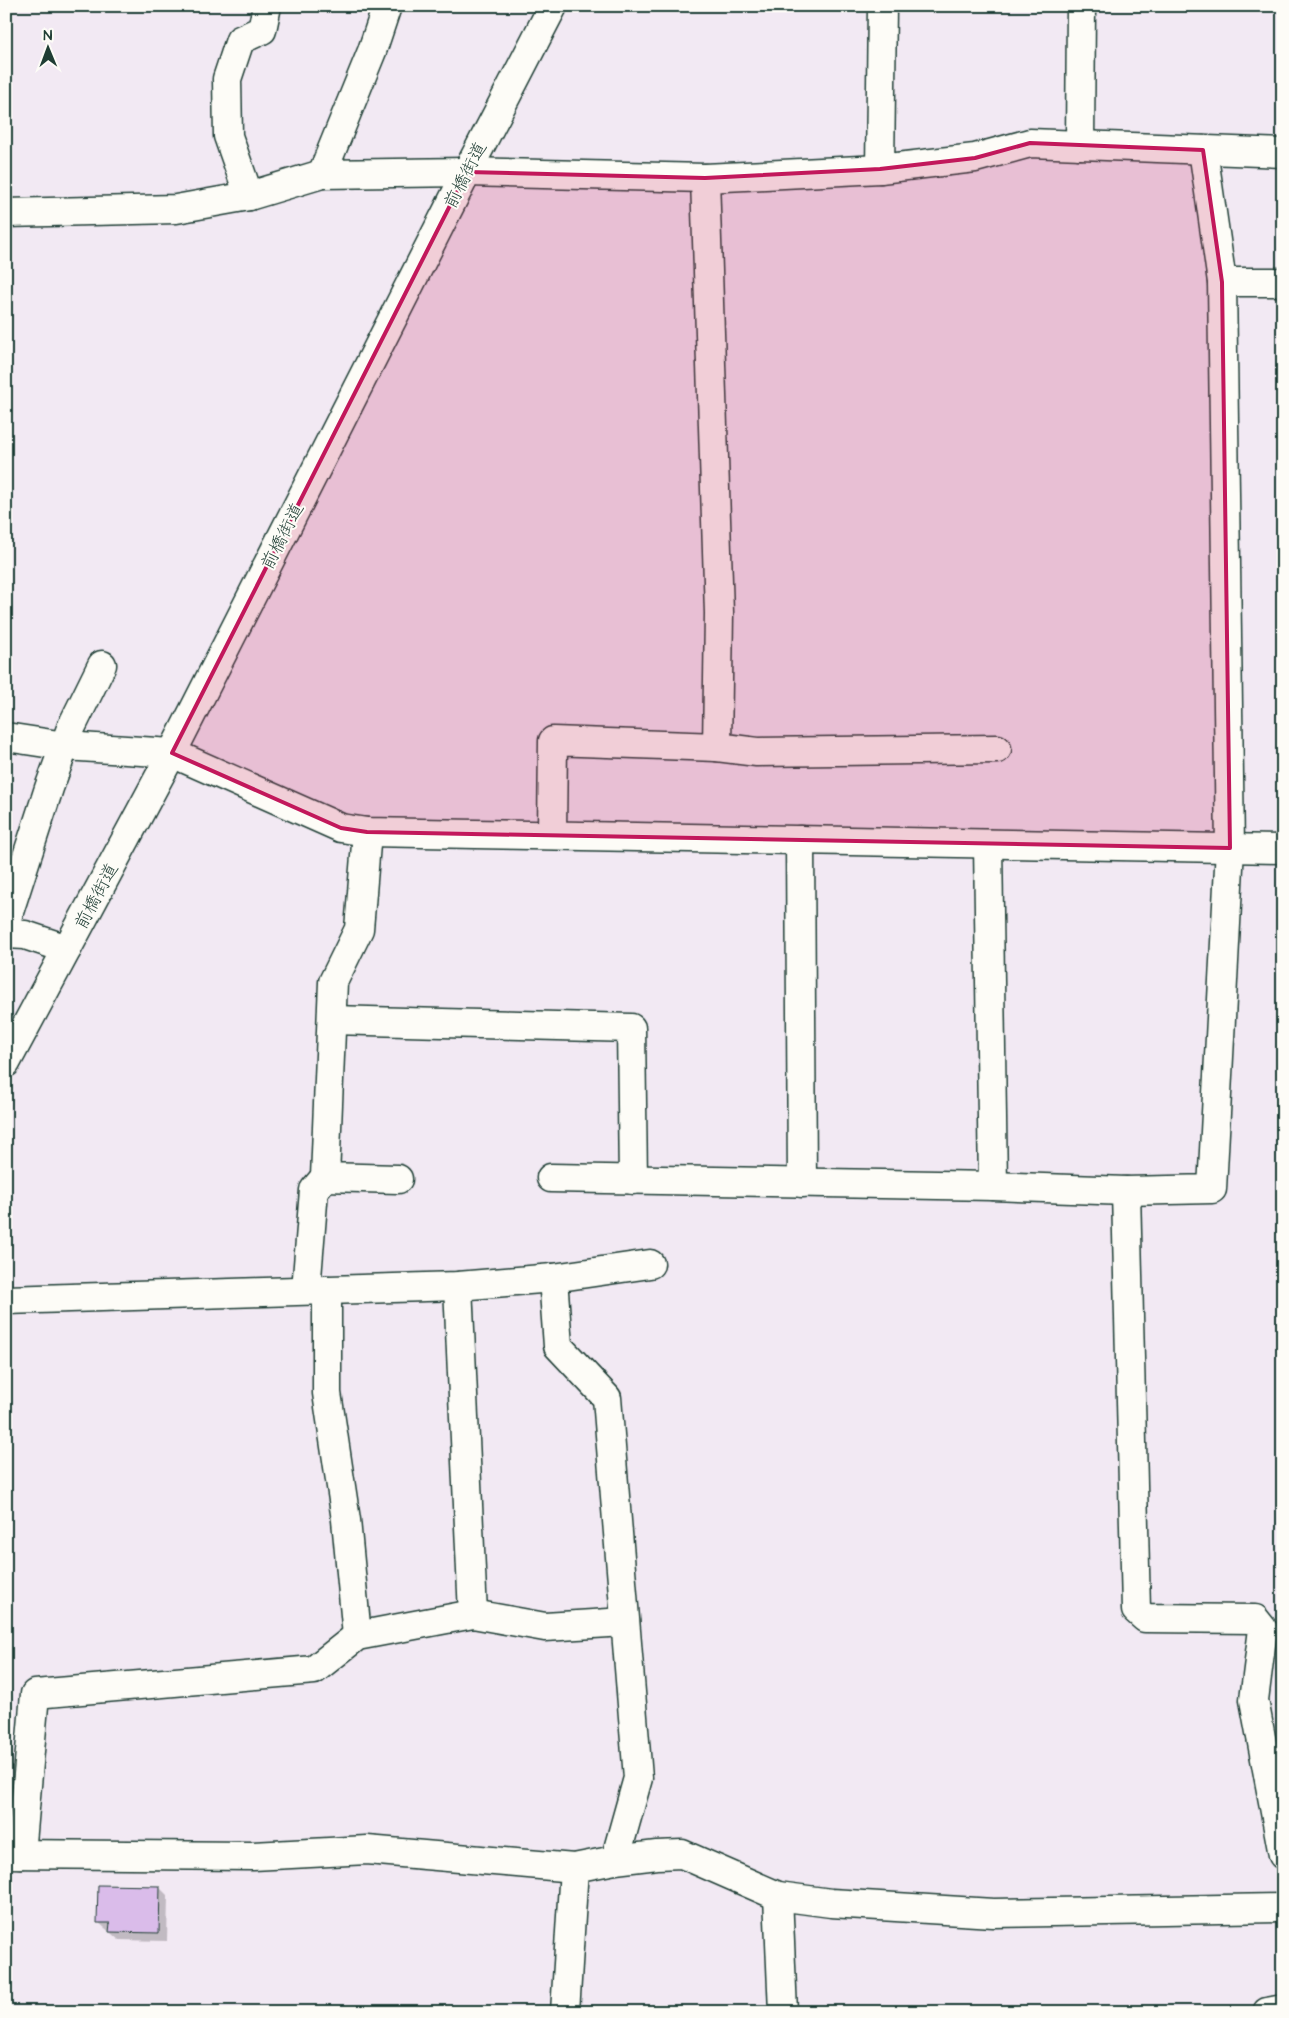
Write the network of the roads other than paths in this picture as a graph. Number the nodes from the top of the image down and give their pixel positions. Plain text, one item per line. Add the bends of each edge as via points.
1 (267, 6) edge
2 (387, 6) edge
3 (553, 6) edge
4 (882, 6) edge
5 (1081, 6) edge
6 (1080, 144) junction
7 (1203, 150) junction
8 (1283, 153) edge
9 (880, 170) junction
10 (467, 172) junction
11 (322, 174) junction
12 (705, 178) junction
13 (249, 196) junction
14 (6, 213) edge
15 (1222, 282) junction
16 (1283, 282) edge
17 (102, 665) dead end
18 (6, 737) edge
19 (65, 746) junction
20 (717, 747) junction
21 (997, 749) dead end
22 (172, 754) junction
23 (367, 832) junction
24 (552, 834) junction
25 (800, 840) junction
26 (988, 844) junction
27 (1230, 848) junction
28 (1283, 849) edge
29 (6, 933) edge
30 (67, 949) junction
31 (332, 1020) junction
32 (6, 1063) edge
33 (325, 1176) junction
34 (551, 1178) dead end
35 (398, 1179) dead end
36 (632, 1180) junction
37 (802, 1183) junction
38 (994, 1186) junction
39 (1126, 1191) junction
40 (650, 1264) dead end
41 (553, 1278) junction
42 (458, 1286) junction
43 (316, 1290) junction
44 (6, 1300) edge
45 (473, 1614) junction
46 (625, 1622) junction
47 (358, 1636) junction
48 (13, 1854) edge
49 (1283, 1855) edge
50 (615, 1860) junction
51 (574, 1868) junction
52 (778, 1896) junction
53 (1283, 1908) edge
54 (1283, 2009) edge
55 (565, 2012) edge
56 (782, 2012) edge
57 (1267, 2012) edge

1 - 13 street via 262,30 240,40 227,79 228,136
2 - 11 street
3 - 10 street, 前橋街道
4 - 9 street
5 - 6 street
6 - 7 street
6 - 9 street via 1030,143 975,158
7 - 8 street
7 - 15 street
9 - 12 street
10 - 11 street
10 - 12 street
10 - 22 street, 前橋街道
11 - 13 street
12 - 20 street via 719,613
13 - 14 street via 176,209
15 - 16 street
15 - 27 street
17 - 19 street
18 - 19 street
19 - 22 street
19 - 29 street via 8,915
20 - 21 street via 757,752
20 - 24 street via 553,741
22 - 23 street via 341,828
22 - 30 street, 前橋街道
23 - 24 street
23 - 31 street via 359,929 333,982
24 - 25 street
25 - 26 street
25 - 37 street
26 - 27 street
26 - 38 street
27 - 28 street
27 - 39 street via 1212,1189
29 - 30 street via 25,935
30 - 32 street, 前橋街道
31 - 33 street
31 - 36 street via 631,1028
33 - 35 street
33 - 43 street via 314,1190
34 - 36 street
36 - 37 street
37 - 38 street
38 - 39 street
39 - 49 street via 1136,1610 1145,1618 1255,1619 1263,1629 1254,1700
40 - 41 street
41 - 42 street
41 - 46 street via 558,1346 607,1398
42 - 43 street
42 - 45 street
43 - 44 street
43 - 47 street
45 - 46 street via 545,1627
45 - 47 street
46 - 50 street via 638,1778
47 - 48 street via 314,1670 35,1694
48 - 51 street via 253,1856 367,1850
50 - 51 street
50 - 52 street via 682,1854
51 - 55 street
52 - 53 street via 831,1903 993,1913
52 - 56 street
54 - 57 street

